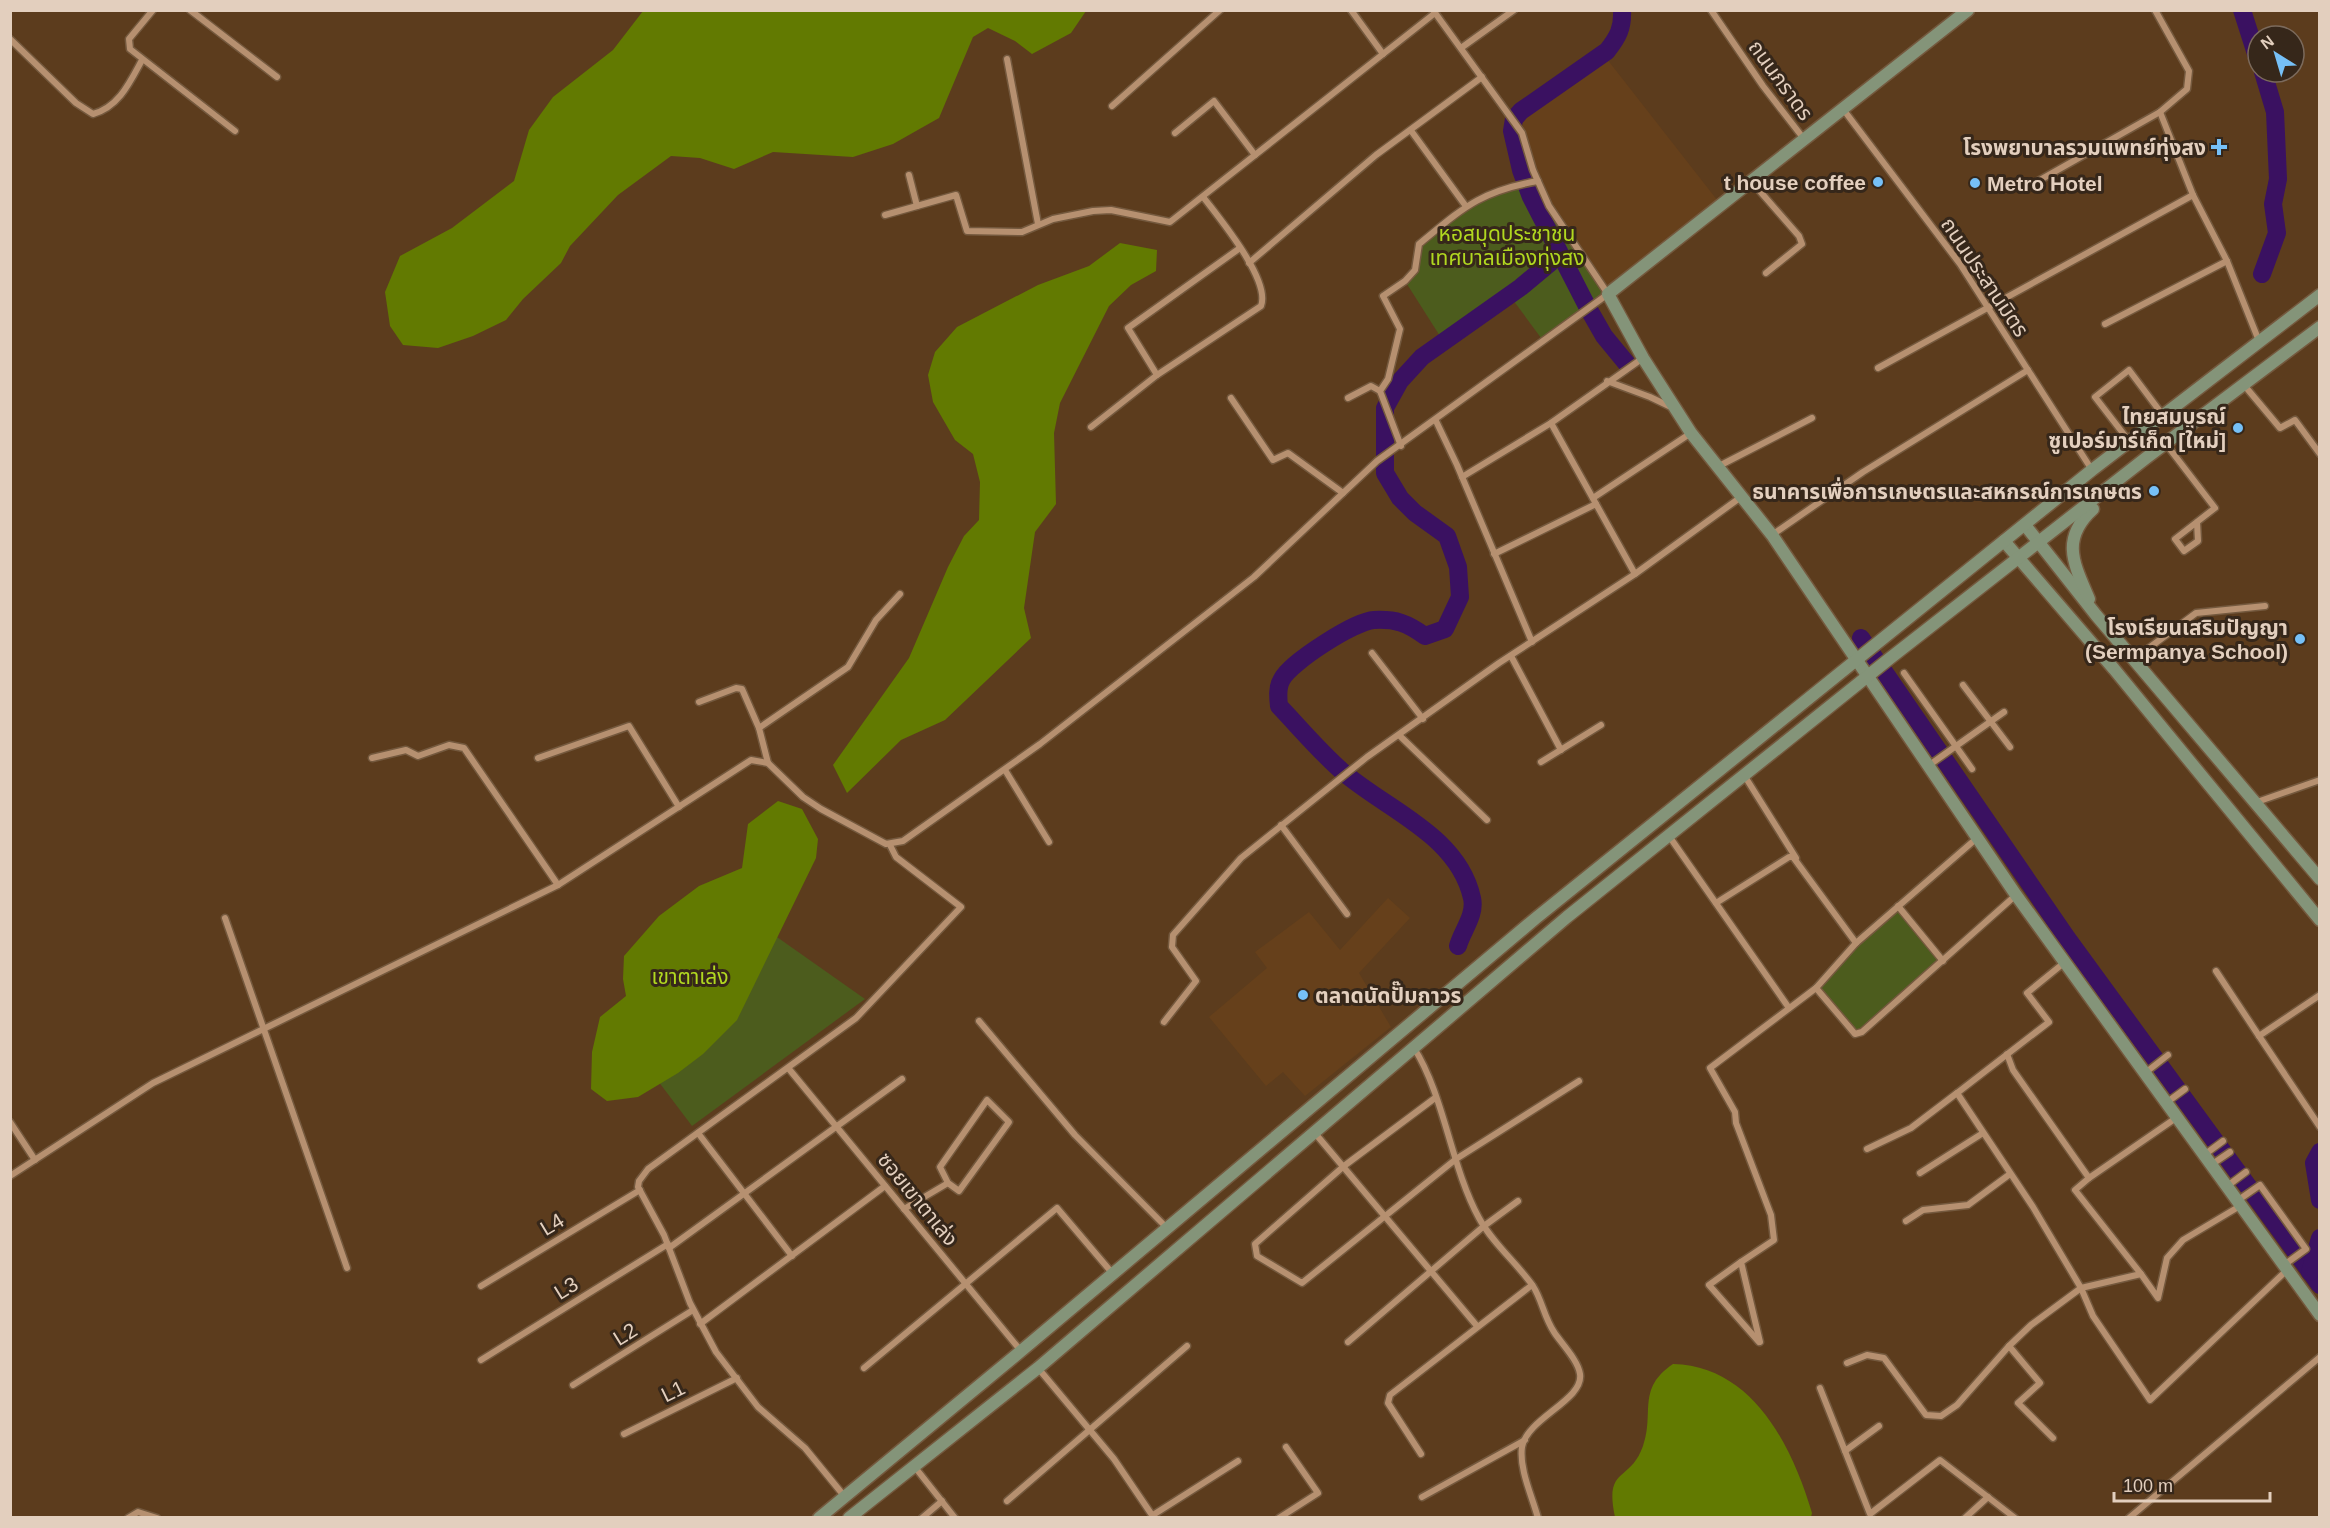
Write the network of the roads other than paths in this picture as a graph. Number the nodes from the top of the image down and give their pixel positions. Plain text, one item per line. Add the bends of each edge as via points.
1 (153, 10) edge
2 (190, 10) edge
3 (1220, 10) edge
4 (1351, 10) edge
5 (1514, 10) edge
6 (1711, 10) edge
7 (1968, 10) edge
8 (2155, 10) edge
9 (1434, 12) edge
10 (10, 39) edge
11 (1461, 48) junction
12 (1383, 54) junction
13 (1007, 59) dead end
14 (142, 60) junction
15 (277, 77) dead end
16 (1482, 77) junction
17 (1112, 106) dead end
18 (1843, 109) junction
19 (2160, 112) junction
20 (235, 131) dead end
21 (1412, 132) junction
22 (1175, 133) dead end
23 (1804, 139) junction
24 (1255, 155) junction
25 (909, 175) dead end
26 (1538, 181) junction
27 (1751, 181) junction
28 (2024, 189) dead end
29 (2193, 195) junction
30 (1204, 198) junction
31 (1465, 205) junction
32 (917, 206) junction
33 (885, 216) dead end
34 (1038, 224) junction
35 (1240, 248) junction
36 (2227, 261) junction
37 (1249, 263) junction
38 (1766, 273) dead end
39 (1608, 294) junction
40 (2319, 295) edge
41 (1987, 306) junction
42 (2106, 324) dead end
43 (2319, 327) edge
44 (2259, 341) junction
45 (1638, 361) junction
46 (1878, 368) dead end
47 (2028, 370) junction
48 (1157, 375) junction
49 (1607, 381) junction
50 (2244, 385) junction
51 (1380, 391) junction
52 (1231, 398) dead end
53 (1348, 398) dead end
54 (1676, 410) junction
55 (2162, 414) junction
56 (1812, 418) dead end
57 (1436, 421) junction
58 (1551, 423) junction
59 (1091, 428) dead end
60 (1690, 433) junction
61 (2129, 441) junction
62 (2166, 444) junction
63 (1398, 447) junction
64 (2319, 454) edge
65 (2146, 458) junction
66 (1719, 466) junction
67 (2092, 470) junction
68 (1462, 477) junction
69 (1343, 493) junction
70 (1742, 497) junction
71 (1594, 501) junction
72 (2198, 522) junction
73 (2025, 525) junction
74 (1772, 535) junction
75 (2004, 541) junction
76 (2040, 543) junction
77 (1494, 554) junction
78 (2018, 560) junction
79 (1635, 574) junction
80 (2039, 583) junction
81 (1985, 584) junction
82 (900, 594) dead end
83 (2265, 606) dead end
84 (2096, 615) junction
85 (1532, 642) junction
86 (1372, 653) dead end
87 (1510, 656) junction
88 (1860, 657) junction
89 (2134, 659) junction
90 (1904, 673) dead end
91 (1870, 674) junction
92 (1963, 685) dead end
93 (699, 702) dead end
94 (2004, 712) dead end
95 (1423, 719) junction
96 (1991, 721) junction
97 (1601, 725) dead end
98 (759, 728) junction
99 (1400, 736) junction
100 (1956, 745) junction
101 (2010, 747) dead end
102 (1561, 750) junction
103 (372, 758) dead end
104 (538, 758) dead end
105 (1541, 762) dead end
106 (768, 763) junction
107 (1931, 764) junction
108 (1972, 769) dead end
109 (1005, 770) junction
110 (1744, 775) junction
111 (2319, 780) edge
112 (2257, 802) junction
113 (679, 807) junction
114 (1487, 820) dead end
115 (1281, 825) junction
116 (1668, 836) junction
117 (1977, 838) junction
118 (1049, 842) dead end
119 (890, 845) junction
120 (1797, 860) junction
121 (2319, 879) edge
122 (558, 885) junction
123 (2016, 895) junction
124 (1716, 903) junction
125 (1898, 906) junction
126 (1347, 914) dead end
127 (225, 918) dead end
128 (2319, 920) edge
129 (1856, 943) junction
130 (1943, 961) junction
131 (2065, 962) junction
132 (2216, 971) dead end
133 (1816, 988) junction
134 (2319, 994) edge
135 (1789, 1008) junction
136 (979, 1021) dead end
137 (1164, 1022) dead end
138 (264, 1029) junction
139 (2259, 1036) junction
140 (1413, 1047) junction
141 (2007, 1054) junction
142 (2168, 1055) dead end
143 (789, 1069) junction
144 (2148, 1071) junction
145 (902, 1079) dead end
146 (1579, 1081) dead end
147 (2185, 1089) dead end
148 (1957, 1093) junction
149 (1435, 1098) junction
150 (2166, 1104) junction
151 (2176, 1118) junction
152 (10, 1122) edge
153 (836, 1126) junction
154 (2319, 1127) edge
155 (1314, 1132) junction
156 (698, 1133) junction
157 (1983, 1133) junction
158 (2223, 1141) dead end
159 (1867, 1149) dead end
160 (2230, 1152) dead end
161 (1456, 1159) junction
162 (35, 1160) junction
163 (2207, 1160) junction
164 (1344, 1166) junction
165 (2246, 1172) dead end
166 (1920, 1173) dead end
167 (2010, 1174) junction
168 (10, 1176) edge
169 (2089, 1178) junction
170 (948, 1183) junction
171 (885, 1186) junction
172 (2226, 1187) junction
173 (640, 1190) junction
174 (744, 1194) junction
175 (1518, 1202) dead end
176 (2238, 1203) junction
177 (904, 1209) junction
178 (1387, 1217) junction
179 (1906, 1221) dead end
180 (1484, 1226) junction
181 (1167, 1228) junction
182 (668, 1246) junction
183 (792, 1256) junction
184 (1741, 1262) junction
185 (2284, 1267) junction
186 (347, 1268) dead end
187 (1432, 1270) junction
188 (1113, 1274) junction
189 (2141, 1274) junction
190 (966, 1284) junction
191 (1532, 1285) junction
192 (481, 1286) dead end
193 (2080, 1288) junction
194 (693, 1310) junction
195 (2319, 1315) edge
196 (700, 1324) junction
197 (1477, 1326) junction
198 (1348, 1342) dead end
199 (1186, 1346) dead end
200 (2009, 1346) junction
201 (1021, 1351) junction
202 (2319, 1357) edge
203 (482, 1360) dead end
204 (1848, 1363) dead end
205 (864, 1368) dead end
206 (1038, 1368) junction
207 (737, 1378) junction
208 (573, 1385) dead end
209 (1820, 1388) dead end
210 (1879, 1426) dead end
211 (1090, 1431) junction
212 (624, 1434) dead end
213 (2053, 1438) dead end
214 (1525, 1440) junction
215 (1286, 1447) dead end
216 (1845, 1451) junction
217 (1421, 1454) dead end
218 (1238, 1461) dead end
219 (914, 1466) junction
220 (845, 1497) junction
221 (1422, 1497) dead end
222 (1988, 1497) junction
223 (942, 1501) junction
224 (1007, 1501) dead end
225 (1154, 1516) edge
226 (1871, 1516) edge
227 (128, 1518) edge
228 (157, 1518) edge
229 (819, 1518) edge
230 (849, 1518) edge
231 (922, 1518) edge
232 (955, 1518) edge
233 (1279, 1518) edge
234 (1538, 1518) edge
235 (1965, 1518) edge
236 (2014, 1518) edge
237 (2129, 1518) edge

1 - 14 street via 129,39 130,49
2 - 15 street
3 - 17 street
4 - 12 street
5 - 11 street
6 - 23 street, ถนนภราดร
7 - 18 main road
8 - 19 street via 2190,71 2187,89
9 - 11 street
9 - 12 street
10 - 14 street via 76,103 93,114 113,104 128,87
11 - 16 street
12 - 24 street
13 - 34 street
14 - 20 street
16 - 21 street
16 - 26 street via 1522,133
18 - 23 main road
18 - 41 street, ถนนประสานมิตร
19 - 28 street
19 - 29 street
21 - 31 street
21 - 37 street via 1376,155
22 - 24 street via 1214,101
23 - 27 main road
24 - 30 street
25 - 32 street
26 - 31 street via 1511,186
26 - 39 street via 1549,206
27 - 38 street via 1802,244
27 - 39 main road
29 - 36 street
29 - 41 street via 2077,261
30 - 34 street via 1170,222 1112,210 1067,215
30 - 35 street
31 - 51 street via 1419,244 1415,270 1383,296 1400,328 1388,379
32 - 33 street
32 - 34 street via 956,195 967,231 1022,232
35 - 37 street
35 - 48 street via 1128,328
36 - 42 street
36 - 44 street
37 - 48 street via 1261,290 1260,306
39 - 45 main road
39 - 57 street
40 - 44 main road
41 - 46 street
41 - 47 street, ถนนประสานมิตร
43 - 50 main road
44 - 55 main road
45 - 49 street
45 - 54 main road
47 - 67 street, ถนนประสานมิตร
47 - 74 street via 1863,472
48 - 59 street
49 - 54 street
49 - 58 street
50 - 62 main road
50 - 64 street via 2280,428 2295,420
51 - 53 street via 1371,386
51 - 63 street
52 - 69 street via 1273,460 1288,453
54 - 60 main road
55 - 61 main road
55 - 61 street via 2128,370 2095,397
56 - 66 street
57 - 63 street
57 - 68 street
58 - 68 street
58 - 71 street
60 - 66 main road
60 - 71 street
61 - 67 main road
62 - 65 main road
62 - 72 street via 2215,508
63 - 69 street
65 - 76 main road
65 - 84 main road via 2086,515 2073,538 2076,568
66 - 70 main road
67 - 73 main road
68 - 77 street
69 - 109 street via 1254,577
70 - 74 main road
70 - 79 street
71 - 77 street
71 - 79 street
72 - 72 street via 2175,539 2184,551 2198,541
73 - 75 main road
73 - 76 main road
74 - 88 main road
75 - 78 main road
75 - 88 main road
76 - 78 main road
76 - 84 main road
77 - 85 street
78 - 80 main road
78 - 81 main road
79 - 85 street
80 - 81 main road via 2013,572
80 - 128 main road via 2115,669
81 - 91 main road
82 - 98 street via 876,620 848,667
83 - 89 street via 2196,613
84 - 89 main road
85 - 87 street
86 - 95 street
87 - 95 street
87 - 102 street
88 - 91 main road
88 - 181 main road via 1536,918
89 - 112 main road
90 - 100 street
91 - 107 main road
91 - 110 main road
92 - 96 street
93 - 98 street via 742,689
94 - 96 street
95 - 99 street
96 - 100 street
96 - 101 street
97 - 102 street
98 - 106 street
99 - 114 street
99 - 115 street
100 - 107 street
100 - 108 street
102 - 105 street
103 - 122 street via 406,750 418,756 449,745 464,748
104 - 113 street via 629,726
106 - 113 street via 751,760
106 - 119 street via 803,797
107 - 117 main road
109 - 118 street
109 - 119 street via 915,834
110 - 116 main road
110 - 120 street
111 - 112 street
112 - 121 main road
113 - 122 street
115 - 126 street
115 - 137 street via 1241,858 1173,935 1172,947 1196,981
116 - 124 street
116 - 140 main road
117 - 123 main road
117 - 125 street
119 - 143 street via 896,857 961,907 870,1005
120 - 124 street via 1789,857
120 - 129 street
122 - 138 street
123 - 130 street
123 - 131 main road
124 - 135 street
125 - 129 street
125 - 130 street
127 - 138 street
129 - 133 street
130 - 133 street via 1855,1034
131 - 141 street via 2027,993 2049,1022
131 - 144 main road
132 - 139 street
133 - 135 street
134 - 139 street
135 - 184 street via 1710,1068 1735,1112 1771,1215 1774,1240
136 - 181 street via 1075,1135
138 - 162 street via 153,1083
138 - 186 street
139 - 154 street
140 - 149 street
140 - 155 main road
141 - 148 street
141 - 169 street via 2013,1070
142 - 144 street
143 - 153 street, ซอยเขาตาเล่ง
143 - 156 street
144 - 150 main road
145 - 153 street, L3
146 - 161 street
147 - 150 street
148 - 157 street
148 - 159 street via 1911,1128
149 - 161 street
149 - 164 street
150 - 151 main road
151 - 163 main road
151 - 169 street
152 - 162 street
153 - 171 street, ซอยเขาตาเล่ง
153 - 174 street, L3
155 - 164 street
155 - 206 main road
156 - 173 street via 648,1169 639,1181
156 - 174 street
157 - 166 street
157 - 167 street
158 - 163 street
160 - 163 street
161 - 178 street
161 - 180 street
162 - 168 street
163 - 172 main road
164 - 178 street
164 - 178 street via 1255,1244 1257,1256 1302,1284
165 - 172 street
167 - 179 street via 1968,1205 1923,1210
167 - 193 street
169 - 189 street via 2074,1191
170 - 170 street via 959,1191 1009,1122 987,1100 940,1167
170 - 177 street
171 - 177 street, ซอยเขาตาเล่ง
171 - 183 street
172 - 176 main road
173 - 182 street
173 - 192 street, L4
174 - 182 street, L3
174 - 183 street
175 - 180 street
176 - 185 main road
176 - 185 street via 2260,1185 2306,1249
176 - 189 street via 2183,1240 2172,1252 2167,1258 2158,1298
177 - 190 street, ซอยเขาตาเล่ง
178 - 187 street
180 - 187 street
180 - 191 street
181 - 188 main road
182 - 194 street
182 - 203 street, L3
183 - 196 street
184 - 184 street via 1709,1285 1760,1342 1744,1273
185 - 193 street via 2150,1400 2093,1316
185 - 195 main road
187 - 197 street
187 - 198 street
188 - 190 street via 1057,1208
188 - 201 main road
189 - 193 street
190 - 201 street, ซอยเขาตาเล่ง
190 - 205 street
191 - 197 street
191 - 214 street via 1545,1316 1581,1376 1578,1387
193 - 200 street
194 - 196 street
194 - 208 street, L2
196 - 207 street
197 - 217 street via 1388,1399
199 - 211 street
200 - 204 street via 1957,1405 1936,1416 1926,1415 1884,1358 1867,1355
200 - 213 street via 2040,1383 2018,1402
201 - 220 main road
202 - 237 street
206 - 211 street
206 - 219 main road
207 - 212 street, L1
207 - 220 street via 758,1407 806,1448
209 - 216 street
210 - 216 street
211 - 224 street
211 - 225 street
214 - 221 street
214 - 234 street via 1524,1468
215 - 233 street via 1318,1493
216 - 226 street
218 - 225 street
219 - 223 street
219 - 230 main road
220 - 229 main road
222 - 226 street via 1940,1460
222 - 235 street
222 - 236 street
223 - 231 street
223 - 232 street
227 - 228 street via 138,1512

